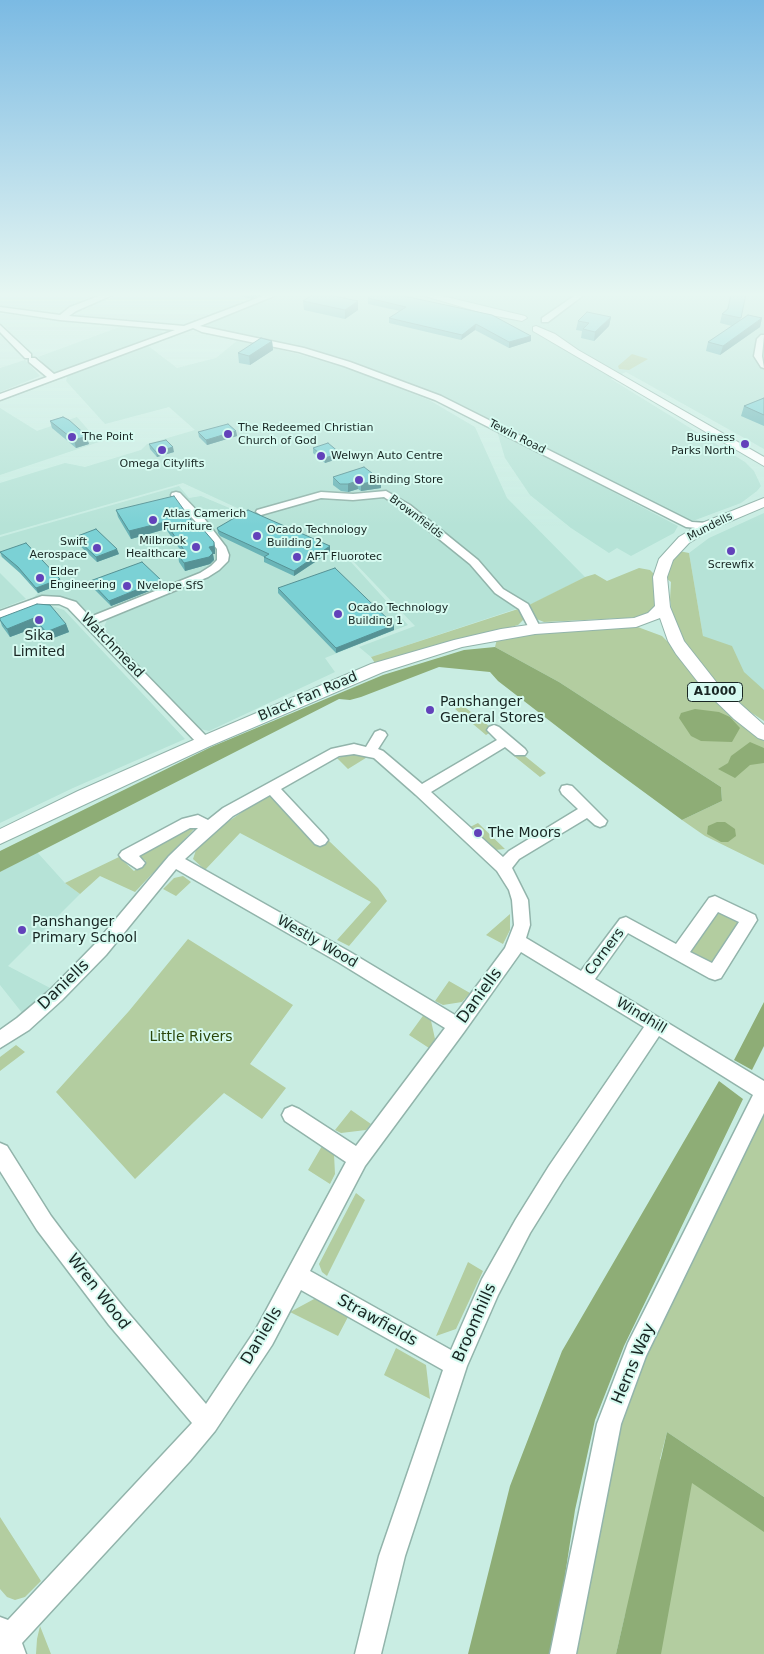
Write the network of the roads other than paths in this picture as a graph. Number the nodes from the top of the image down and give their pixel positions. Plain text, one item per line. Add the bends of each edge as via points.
1 (46, 371) edge
2 (68, 371) edge
3 (366, 371) edge
4 (607, 371) edge
5 (53, 377) junction
6 (0, 397) edge
7 (764, 462) edge
8 (176, 495) edge
9 (764, 502) edge
10 (261, 512) dead end
11 (692, 530) junction
12 (663, 607) junction
13 (0, 615) edge
14 (89, 622) junction
15 (636, 622) junction
16 (535, 629) junction
17 (676, 641) junction
18 (494, 730) dead end
19 (764, 734) edge
20 (380, 735) dead end
21 (505, 741) junction
22 (204, 742) junction
23 (370, 751) junction
24 (520, 752) dead end
25 (271, 787) junction
26 (421, 790) junction
27 (567, 790) dead end
28 (588, 810) junction
29 (600, 821) dead end
30 (209, 827) junction
31 (0, 837) edge
32 (320, 840) dead end
33 (174, 860) junction
34 (137, 863) dead end
35 (503, 867) junction
36 (517, 941) junction
37 (679, 954) dead end
38 (584, 981) junction
39 (656, 1025) junction
40 (458, 1026) junction
41 (0, 1040) edge
42 (764, 1093) edge
43 (292, 1115) dead end
44 (0, 1153) edge
45 (358, 1160) junction
46 (297, 1276) junction
47 (456, 1365) junction
48 (207, 1423) junction
49 (6, 1642) edge
50 (368, 1654) edge
51 (563, 1654) edge

1 - 5 street
2 - 5 street
3 - 11 street, Tewin Road via 438,398
4 - 7 main road
5 - 6 street
8 - 14 street via 222,549 222,561 204,575
9 - 11 main road, Mundells / A1000
10 - 16 street, Brownfields via 321,495 386,494 474,562 499,591 524,607
11 - 12 main road, Mundells / A1000 via 663,564 660,577
12 - 15 main road, Black Fan Road via 653,616
12 - 17 main road, Mundells / A1000
13 - 14 street, Watchmead via 34,602 51,600 72,605
14 - 22 street, Watchmead
15 - 16 main road, Black Fan Road
15 - 17 main road, Black Fan Road
16 - 22 main road, Black Fan Road via 459,643 377,668
17 - 19 main road, Mundells / A1000 via 711,687
18 - 21 street
20 - 23 street
21 - 24 street
21 - 26 street
22 - 31 main road, Black Fan Road
23 - 25 street, Daniells via 336,752
23 - 26 street, Daniells
25 - 30 street, Daniells
25 - 32 street
26 - 35 street, Daniells
27 - 28 street
28 - 29 street
28 - 35 street via 514,855
30 - 33 street, Daniells
30 - 34 street via 198,821 187,823 127,855
33 - 40 street, Westly Wood
33 - 41 street, Daniells via 100,950 56,995
35 - 36 street, Daniells via 520,900 522,924
36 - 38 street, Windhill
36 - 40 street, Daniells
37 - 38 street, Corners via 626,924
38 - 39 street, Windhill
39 - 42 street, Windhill
39 - 47 street, Broomhills via 523,1226 490,1287
40 - 45 street, Daniells
42 - 51 street, Herns Way via 636,1351 610,1424
43 - 45 street
44 - 48 street, Wren Wood via 62,1247 116,1317
45 - 46 street, Daniells
46 - 47 street, Strawfields
46 - 48 street, Daniells via 264,1337
47 - 50 street, Broomhills via 392,1556
48 - 49 street, Daniells

